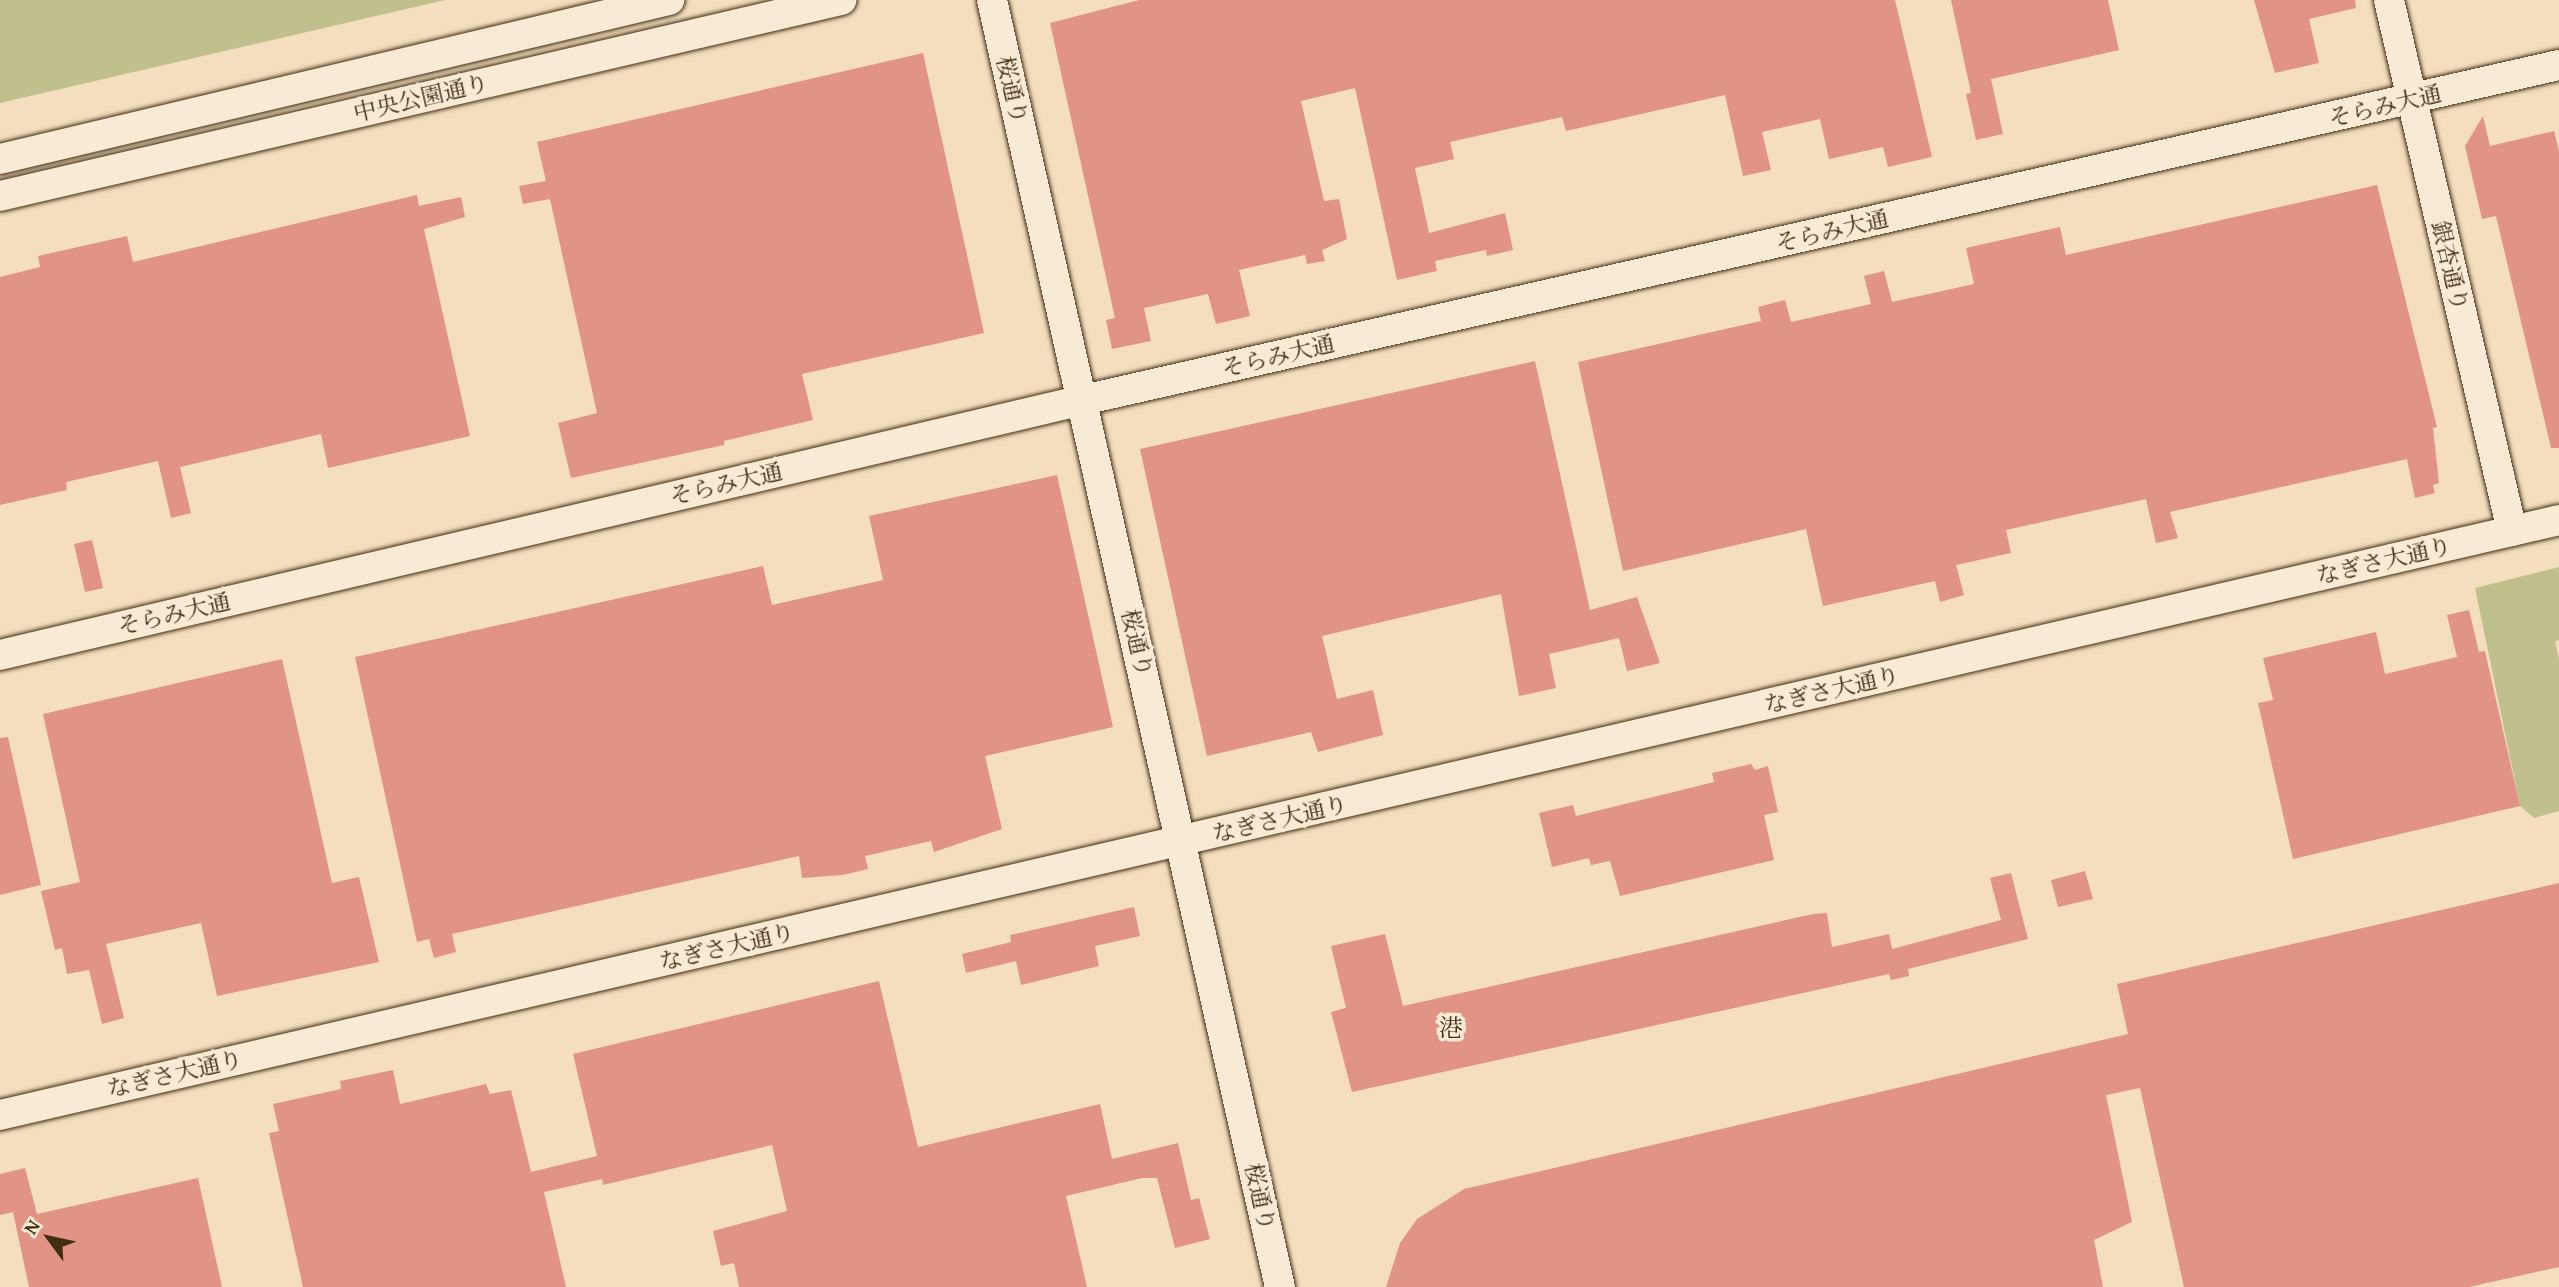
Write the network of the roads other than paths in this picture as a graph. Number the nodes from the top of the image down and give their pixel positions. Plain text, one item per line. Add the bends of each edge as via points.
1 (669, 0) edge
2 (841, 0) edge
3 (992, 0) edge
4 (2389, 0) edge
5 (2559, 65) edge
6 (2412, 100) junction
7 (0, 159) edge
8 (0, 196) edge
9 (1083, 400) junction
10 (2559, 520) edge
11 (2512, 531) junction
12 (0, 655) edge
13 (1182, 842) junction
14 (0, 1115) edge
15 (1280, 1287) edge

1 - 7 street, 中央公園通り
2 - 8 street, 中央公園通り
3 - 9 street, 桜通り
4 - 6 street, 銀杏通り
5 - 6 street, そらみ大通
6 - 9 street, そらみ大通
6 - 11 street, 銀杏通り
9 - 12 street, そらみ大通
9 - 13 street, 桜通り
10 - 11 street, なぎさ大通り
11 - 13 street, なぎさ大通り
13 - 14 street, なぎさ大通り
13 - 15 street, 桜通り

